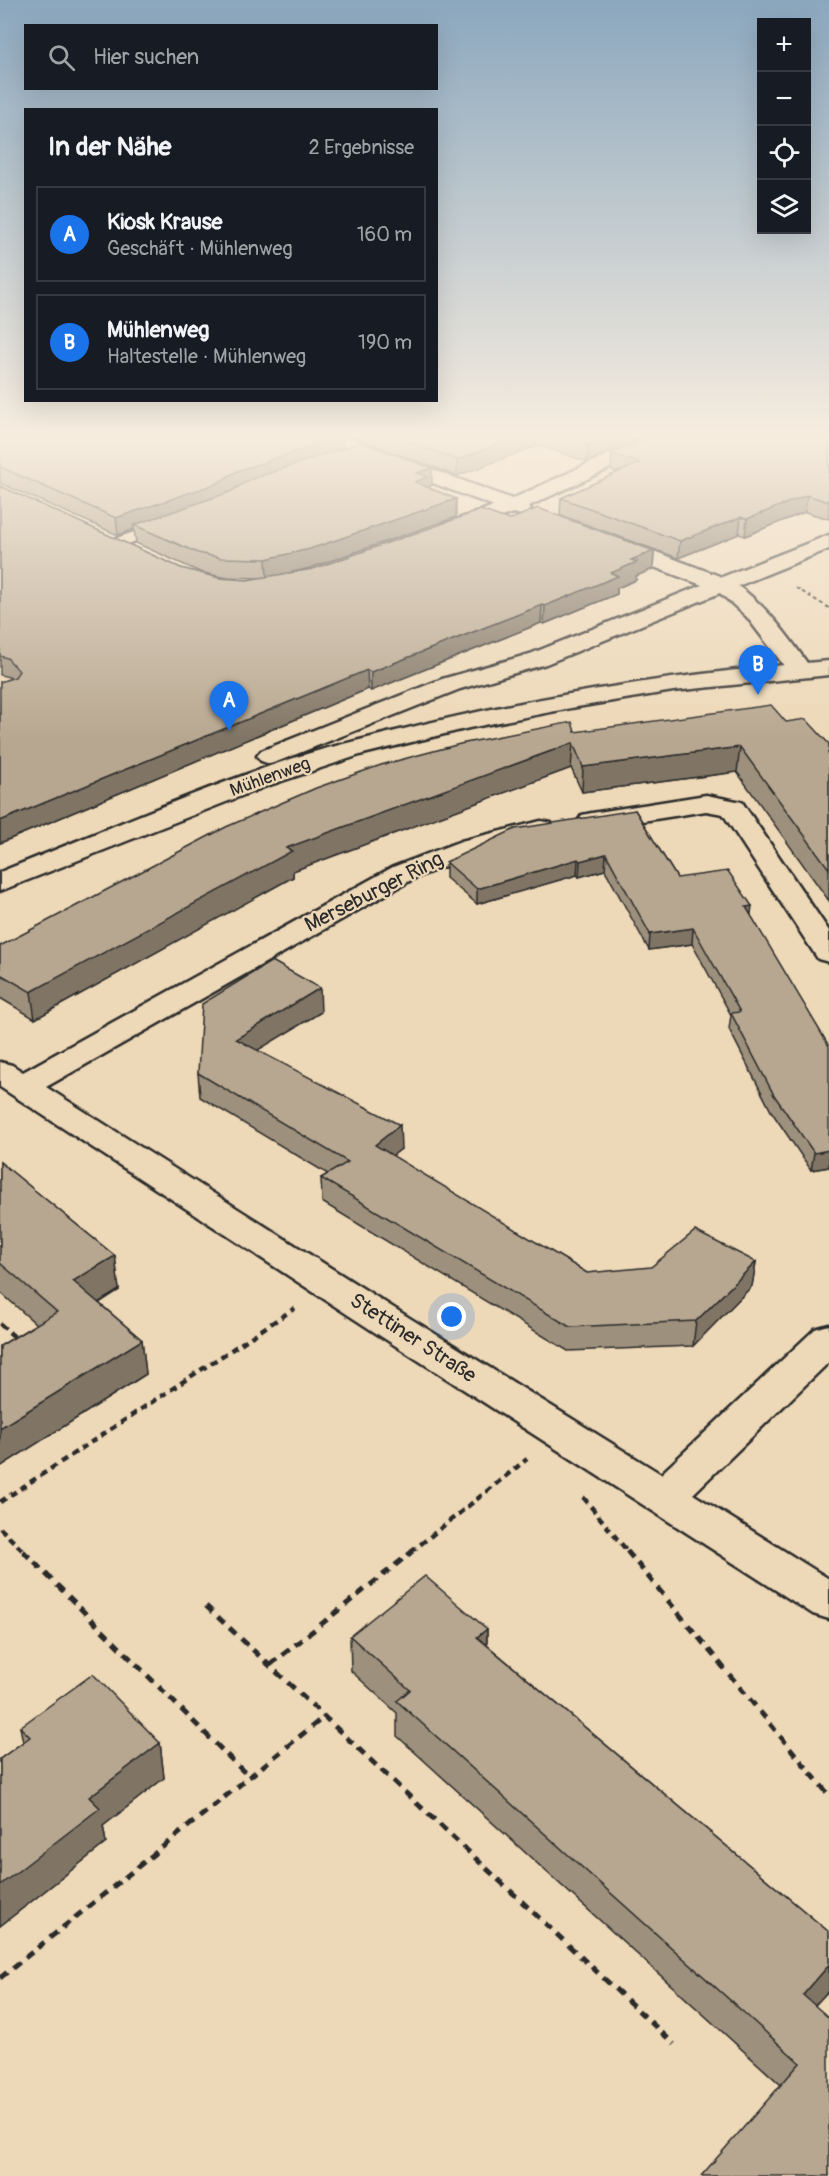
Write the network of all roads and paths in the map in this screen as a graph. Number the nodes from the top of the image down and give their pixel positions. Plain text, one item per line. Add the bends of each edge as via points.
1 (118, 537) edge
2 (594, 537) edge
3 (105, 540) joint
4 (829, 541) edge
5 (142, 557) edge
6 (721, 584) junction
7 (829, 668) edge
8 (800, 670) junction
9 (270, 756) dead end
10 (0, 882) edge
11 (829, 952) edge
12 (11, 1080) edge
13 (331, 1285) junction
14 (0, 1324) edge
15 (829, 1339) edge
16 (21, 1343) edge
17 (560, 1432) junction
18 (580, 1493) dead end
19 (665, 1496) junction
20 (0, 1502) edge
21 (0, 1528) edge
22 (829, 1600) edge
23 (206, 1606) dead end
24 (270, 1665) junction
25 (325, 1716) junction
26 (249, 1777) junction
27 (829, 1795) edge
28 (0, 1978) edge
29 (674, 2044) dead end

1 - 3 lane
2 - 6 street
3 - 5 street
4 - 6 street, Mühlenweg
6 - 8 street via 749,606
6 - 9 street, Mühlenweg via 538,659 451,684
7 - 8 street, Mühlenweg
8 - 10 street, Mühlenweg via 718,677 555,702 379,743 292,767
11 - 12 street, Merseburger Ring via 732,808 706,803 511,834 455,850 403,873
12 - 13 street, Stettiner Straße
13 - 17 street, Stettiner Straße
13 - 20 path
14 - 16 path
15 - 19 street
17 - 19 street, Stettiner Straße
17 - 24 path
18 - 27 path
19 - 22 street, Stettiner Straße
21 - 26 path
23 - 24 path
24 - 25 path
25 - 26 path
25 - 29 path
26 - 28 path

